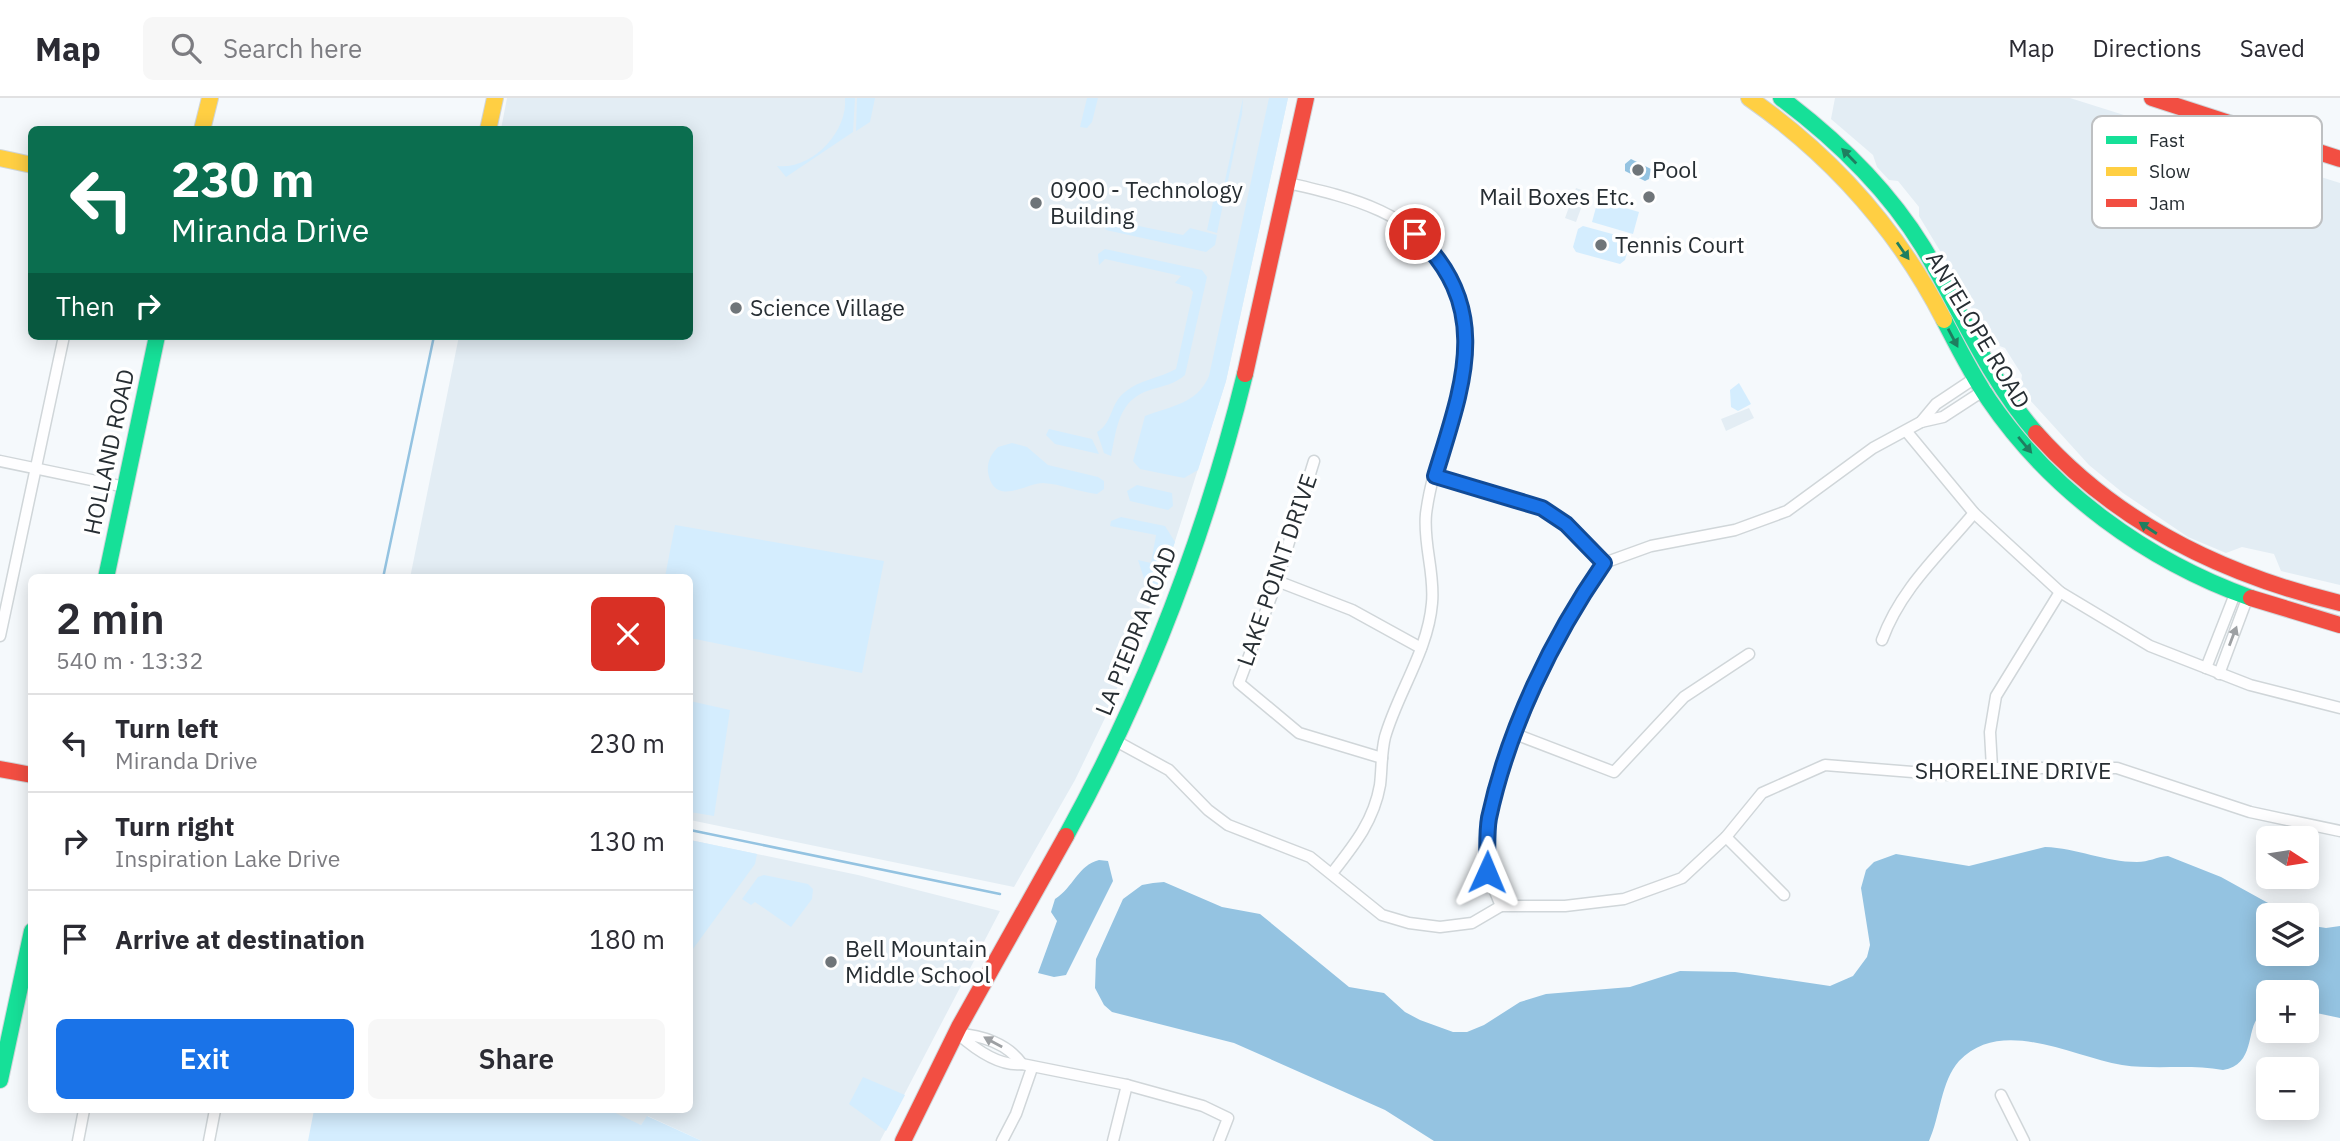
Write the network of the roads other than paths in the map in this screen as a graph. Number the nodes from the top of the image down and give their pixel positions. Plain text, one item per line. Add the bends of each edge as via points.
1 (210, 98) edge
2 (495, 98) edge
3 (1306, 98) edge
4 (1749, 98) edge
5 (1781, 98) edge
6 (2152, 98) edge
7 (2207, 116) edge
8 (203, 126) edge
9 (489, 126) edge
10 (2322, 153) edge
11 (0, 158) edge
12 (2340, 159) edge
13 (28, 164) edge
14 (1288, 183) junction
15 (63, 340) edge
16 (156, 340) edge
17 (1998, 381) junction
18 (1979, 385) junction
19 (1907, 432) junction
20 (0, 461) edge
21 (1314, 461) dead end
22 (35, 468) junction
23 (1435, 476) junction
24 (125, 487) junction
25 (1974, 513) junction
26 (2147, 550) junction
27 (1604, 563) junction
28 (107, 574) edge
29 (2253, 579) junction
30 (1276, 581) junction
31 (2060, 593) junction
32 (2241, 596) junction
33 (2337, 602) edge
34 (2340, 625) edge
35 (0, 636) edge
36 (1882, 640) dead end
37 (1421, 648) junction
38 (1749, 654) dead end
39 (2206, 668) junction
40 (2219, 674) junction
41 (2340, 708) edge
42 (1515, 734) junction
43 (1116, 741) junction
44 (1382, 758) junction
45 (1992, 768) junction
46 (0, 769) edge
47 (28, 774) edge
48 (2340, 831) edge
49 (1726, 837) junction
50 (1333, 872) junction
51 (1784, 895) dead end
52 (1502, 906) junction
53 (28, 949) edge
54 (958, 1034) junction
55 (1027, 1066) junction
56 (0, 1077) edge
57 (1127, 1086) junction
58 (2001, 1095) dead end
59 (84, 1113) edge
60 (214, 1113) edge
61 (78, 1141) edge
62 (209, 1141) edge
63 (903, 1141) edge
64 (1002, 1141) edge
65 (1113, 1141) edge
66 (1219, 1141) edge
67 (2024, 1141) edge

1 - 8 main road
2 - 9 main road
3 - 14 main road, LA PIEDRA ROAD
4 -> 18 main road, ANTELOPE ROAD via 1818,151 1869,205 1925,284
17 -> 5 main road, ANTELOPE ROAD via 1924,247 1895,206 1833,139
6 - 7 main road
10 - 12 main road
11 - 13 main road
14 - 23 street via 1378,207 1402,222 1447,272 1465,328 1466,360
14 - 43 main road, LA PIEDRA ROAD via 1224,457 1161,642
15 - 22 street
16 - 24 main road, HOLLAND ROAD
17 - 18 street
29 -> 17 main road, ANTELOPE ROAD via 2184,550 2113,504 2050,446
18 - 19 street via 1943,417 1921,422
18 -> 26 main road, ANTELOPE ROAD via 2060,482
19 - 25 street
19 - 27 street via 1873,448 1787,511 1735,530 1651,546
20 - 22 street
21 - 30 street, LAKE POINT DRIVE
22 - 24 street
22 - 35 street
23 - 27 street via 1542,508 1566,524
23 - 37 street via 1425,543 1433,600
24 - 28 main road, HOLLAND ROAD
25 - 31 street
25 - 36 street via 1917,577 1892,612
26 - 29 main road via 2163,550 2231,581
26 - 32 main road, ANTELOPE ROAD
27 - 42 street via 1578,599
29 - 33 main road, ANTELOPE ROAD
30 - 37 street via 1352,610
30 - 44 street, LAKE POINT DRIVE via 1239,682 1299,733
31 - 39 street via 2150,646
31 - 45 street via 1996,696 1990,732
32 - 33 main road via 2255,590 2314,606
32 - 34 main road, ANTELOPE ROAD
32 - 39 street
40 -> 32 street
37 - 44 street via 1385,738
38 - 42 street via 1684,697 1614,772
39 - 40 street
40 - 41 street
42 - 52 street via 1489,820 1487,872
43 - 50 street, SHORELINE DRIVE via 1169,770 1228,825 1292,848
43 - 54 main road, LA PIEDRA ROAD
44 - 50 street via 1370,821
45 - 48 street, SHORELINE DRIVE via 2117,768 2250,812
45 - 49 street, SHORELINE DRIVE via 1950,775 1825,765 1762,793
46 - 47 main road
49 - 51 street
49 - 52 street, SHORELINE DRIVE via 1682,878 1624,899 1565,906
50 - 52 street, SHORELINE DRIVE via 1382,915 1409,923 1440,927 1472,923
53 - 56 main road
54 - 55 street via 1010,1066
54 - 63 main road, LA PIEDRA ROAD
55 - 57 street
55 - 64 street via 1016,1114
57 - 65 street
57 - 66 street via 1203,1106 1228,1118
58 - 67 street
59 - 61 street
60 - 62 street

